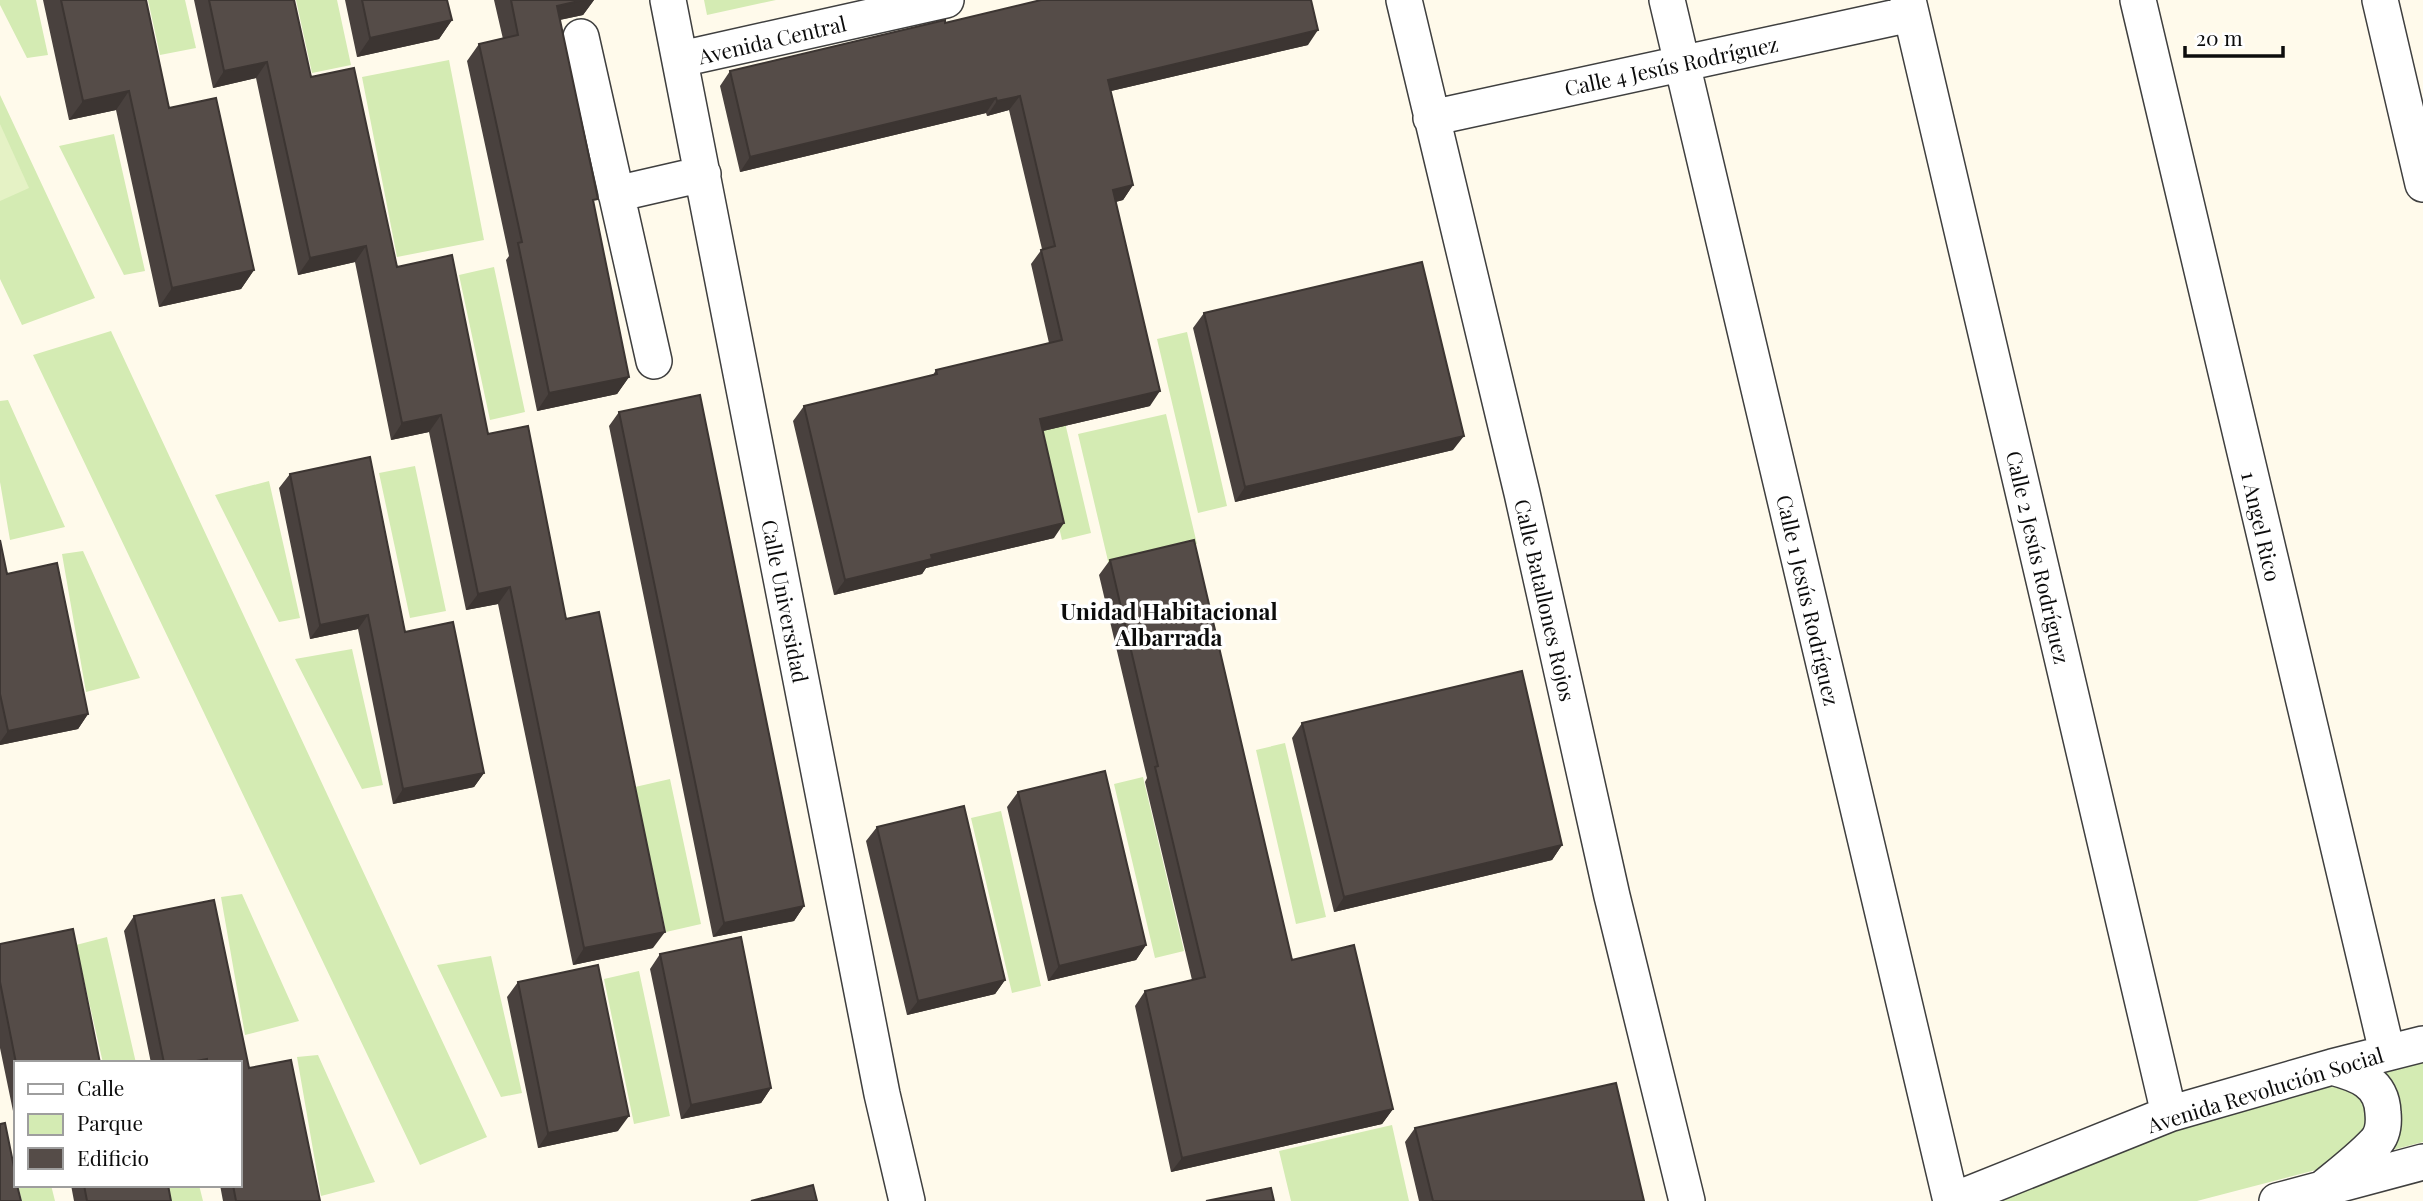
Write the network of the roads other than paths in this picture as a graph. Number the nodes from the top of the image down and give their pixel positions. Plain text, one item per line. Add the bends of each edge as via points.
1 (668, 0) edge
2 (946, 0) edge
3 (1404, 0) edge
4 (1667, 0) edge
5 (2138, 0) edge
6 (2380, 0) edge
7 (1910, 7) edge
8 (580, 37) dead end
9 (681, 60) junction
10 (1682, 62) junction
11 (1431, 118) junction
12 (703, 174) junction
13 (2423, 184) edge
14 (616, 194) junction
15 (654, 361) dead end
16 (2423, 1044) edge
17 (2386, 1052) junction
18 (2332, 1067) junction
19 (2169, 1114) junction
20 (2423, 1162) edge
21 (2321, 1190) junction
22 (907, 1201) edge
23 (1687, 1201) edge
24 (1952, 1201) edge
25 (2277, 1201) edge

1 - 9 street, Calle Universidad
2 - 9 street, Avenida Central
3 - 11 street, Calle Batallones Rojos
4 - 10 street, Calle 1 Jesús Rodríguez
5 - 17 street, 1 Angel Rico
6 - 13 street
7 - 10 street, Calle 4 Jesús Rodríguez
7 - 19 street, Calle 2 Jesús Rodríguez
8 - 14 street
9 - 12 street, Calle Universidad
10 - 11 street, Calle 4 Jesús Rodríguez
10 - 24 street, Calle 1 Jesús Rodríguez
11 - 23 street, Calle Batallones Rojos
12 - 14 street
12 - 22 street, Calle Universidad via 877,1068
14 - 15 street
16 - 17 street, Avenida Revolución Social
17 - 18 street, Avenida Revolución Social
18 - 19 street, Avenida Revolución Social
18 - 21 street via 2357,1073 2373,1084 2383,1102 2384,1125 2377,1142
19 - 24 street, Avenida Revolución Social
20 - 21 street
21 - 25 street

